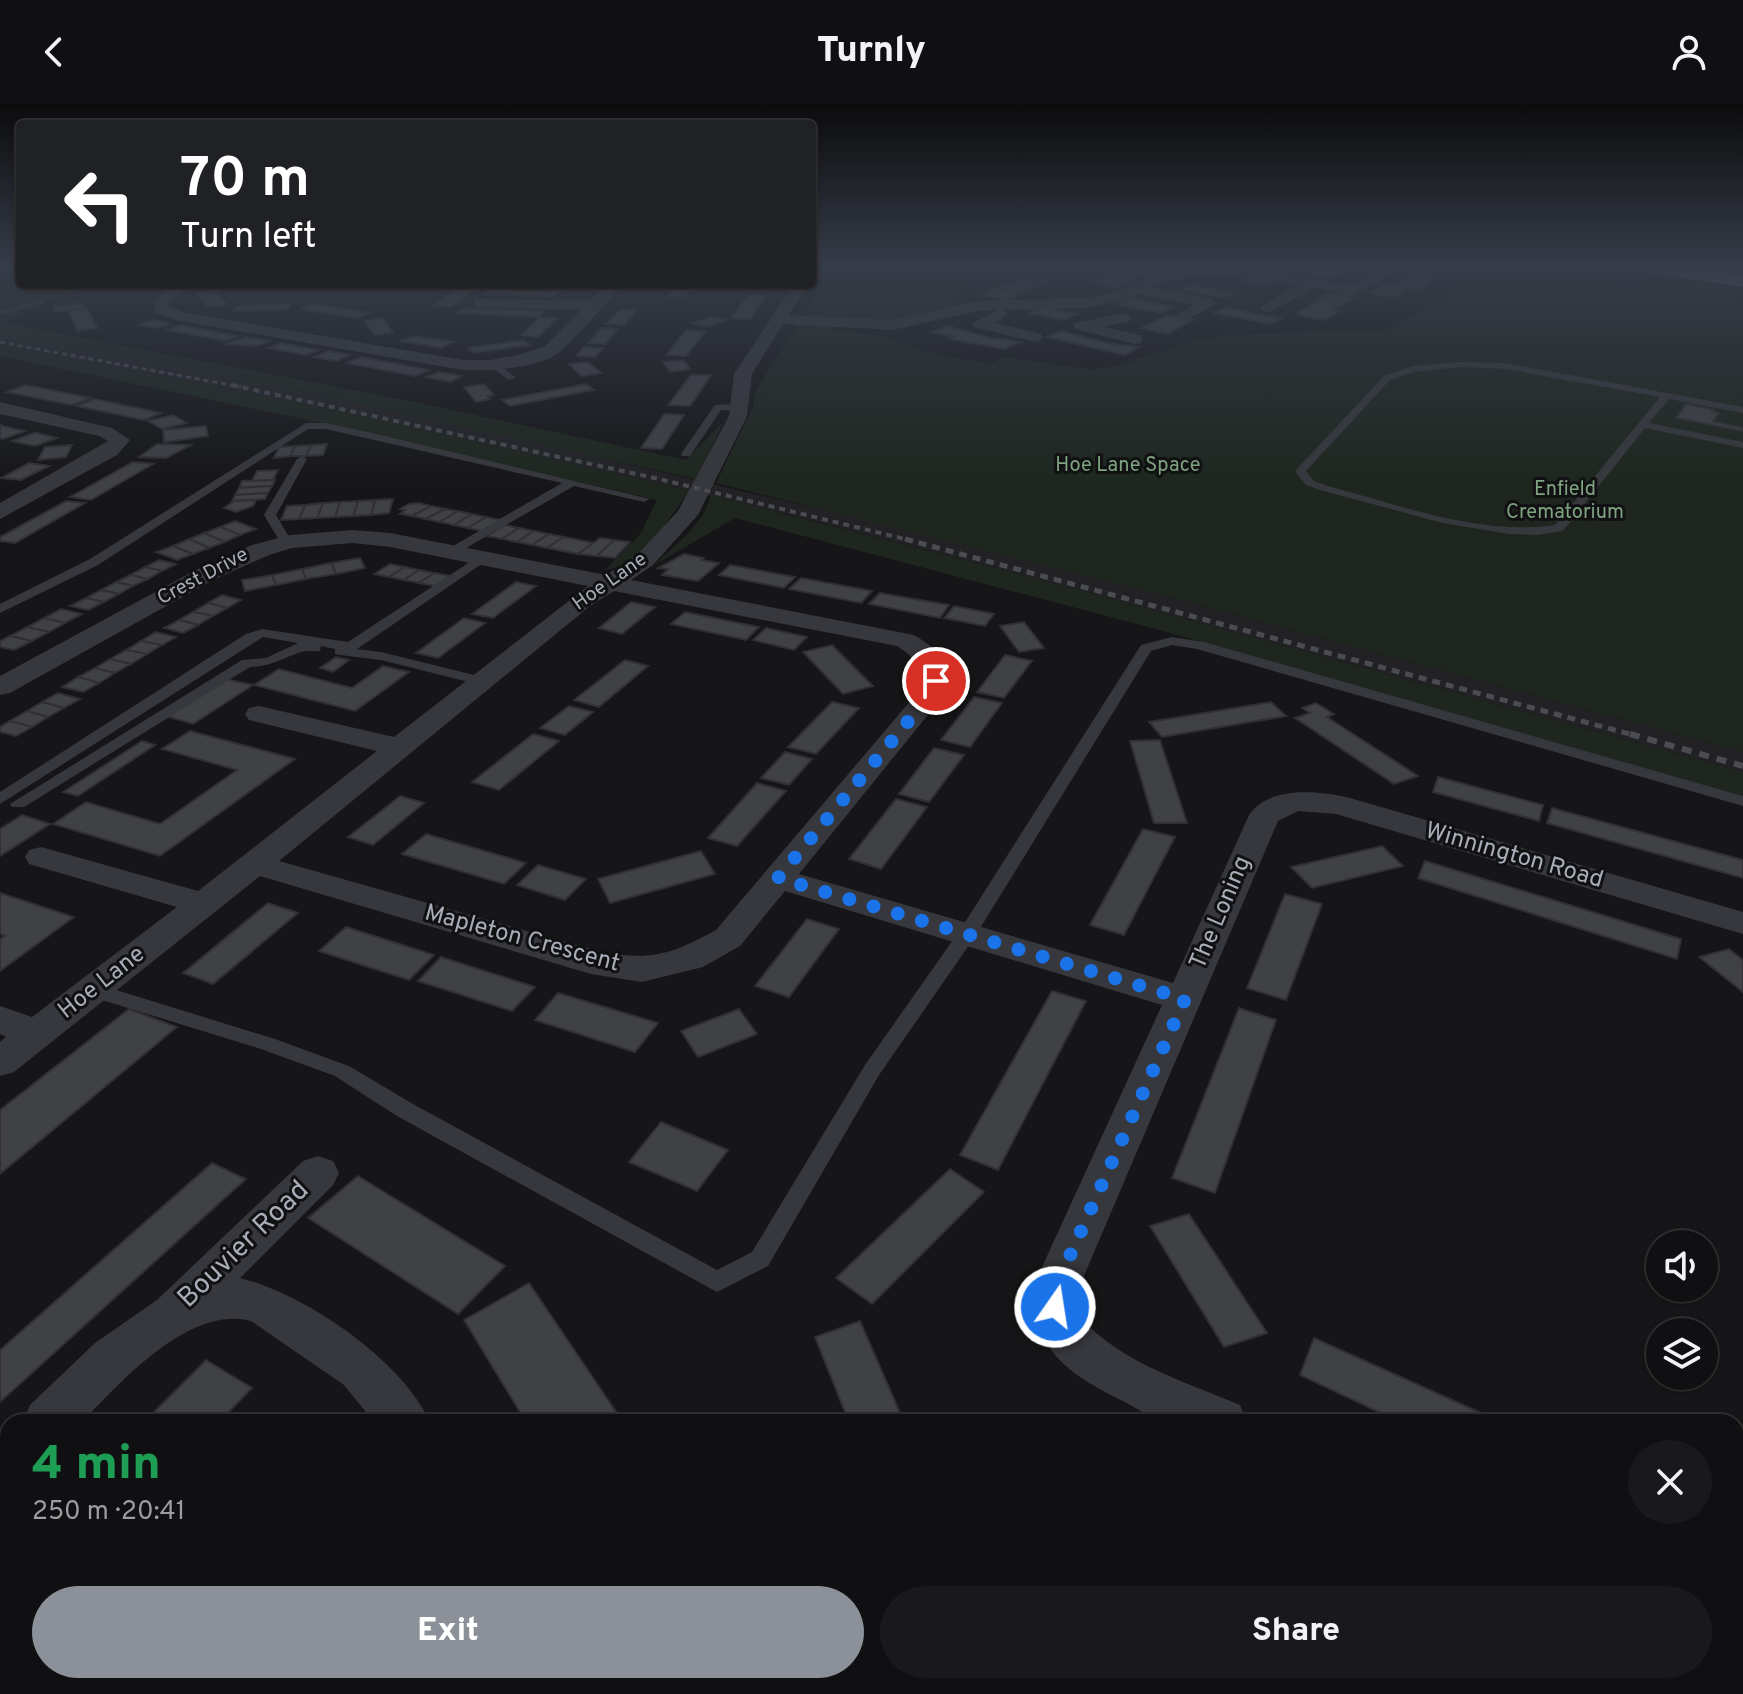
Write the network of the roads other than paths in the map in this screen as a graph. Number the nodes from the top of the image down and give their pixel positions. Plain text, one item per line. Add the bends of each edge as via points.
1 (314, 339) edge
2 (561, 339) edge
3 (766, 339) edge
4 (495, 365) junction
5 (511, 378) dead end
6 (1666, 396) junction
7 (740, 407) junction
8 (0, 408) edge
9 (1743, 410) edge
10 (1643, 425) junction
11 (1743, 445) edge
12 (686, 454) dead end
13 (302, 459) dead end
14 (573, 482) junction
15 (644, 499) dead end
16 (0, 512) edge
17 (286, 542) junction
18 (452, 552) junction
19 (482, 558) junction
20 (612, 584) junction
21 (0, 609) edge
22 (481, 681) junction
23 (0, 687) edge
24 (259, 714) dead end
25 (401, 748) junction
26 (0, 799) edge
27 (1743, 801) edge
28 (18, 804) dead end
29 (1283, 804) joint
30 (41, 857) dead end
31 (255, 864) junction
32 (778, 878) junction
33 (203, 904) junction
34 (1743, 923) edge
35 (967, 934) junction
36 (93, 990) junction
37 (1185, 999) junction
38 (0, 1019) edge
39 (36, 1034) junction
40 (0, 1062) edge
41 (318, 1173) dead end
42 (170, 1316) junction
43 (56, 1414) edge
44 (398, 1414) edge
45 (1205, 1414) edge

1 - 4 street via 463,365
2 - 4 street via 551,350
3 - 7 street, Hoe Lane via 743,374
4 - 5 lane
6 - 9 lane
6 - 10 lane
6 - 10 lane via 1494,365 1406,370 1387,378 1300,471 1310,483 1353,495 1510,532 1546,532 1559,528
7 - 12 lane via 718,407
7 - 20 street, Hoe Lane via 703,487 673,532
8 - 16 street via 120,440 110,451
10 - 11 lane
13 - 17 lane via 270,515
14 - 15 lane
14 - 18 lane
14 - 21 lane via 326,426 306,426 94,562
17 - 18 street, Crest Drive via 364,536
17 - 23 street, Crest Drive via 240,555
18 - 19 street, Crest Drive
19 - 20 street, Crest Drive
19 - 26 lane via 350,647 262,633 251,637
20 - 22 street, Hoe Lane via 581,601
20 - 32 street, Mapleton Crescent via 905,640 935,665 930,695
22 - 25 street, Hoe Lane
22 - 28 lane via 381,656 302,646 269,662 247,663
24 - 25 street
25 - 31 street, Hoe Lane
27 - 35 lane via 1199,645 1159,642 1146,648 1099,719
29 - 34 street, Winnington Road via 1339,805
29 - 37 street, The Loning via 1265,815 1257,828
30 - 33 street
31 - 32 street, Mapleton Crescent via 604,965 642,970 690,959 728,938
31 - 33 street, Hoe Lane
32 - 35 street
33 - 36 street, Hoe Lane
35 - 36 lane via 872,1070 760,1259 717,1282 342,1071
35 - 37 street
36 - 39 street, Hoe Lane
37 - 45 street, The Loning via 1060,1278 1055,1307 1063,1331 1083,1352
38 - 39 street
39 - 40 street, Hoe Lane
41 - 42 street, Bouvier Road
42 - 43 street, Bouvier Road via 112,1358
42 - 44 street, Bouvier Road via 236,1297 264,1304 361,1369

